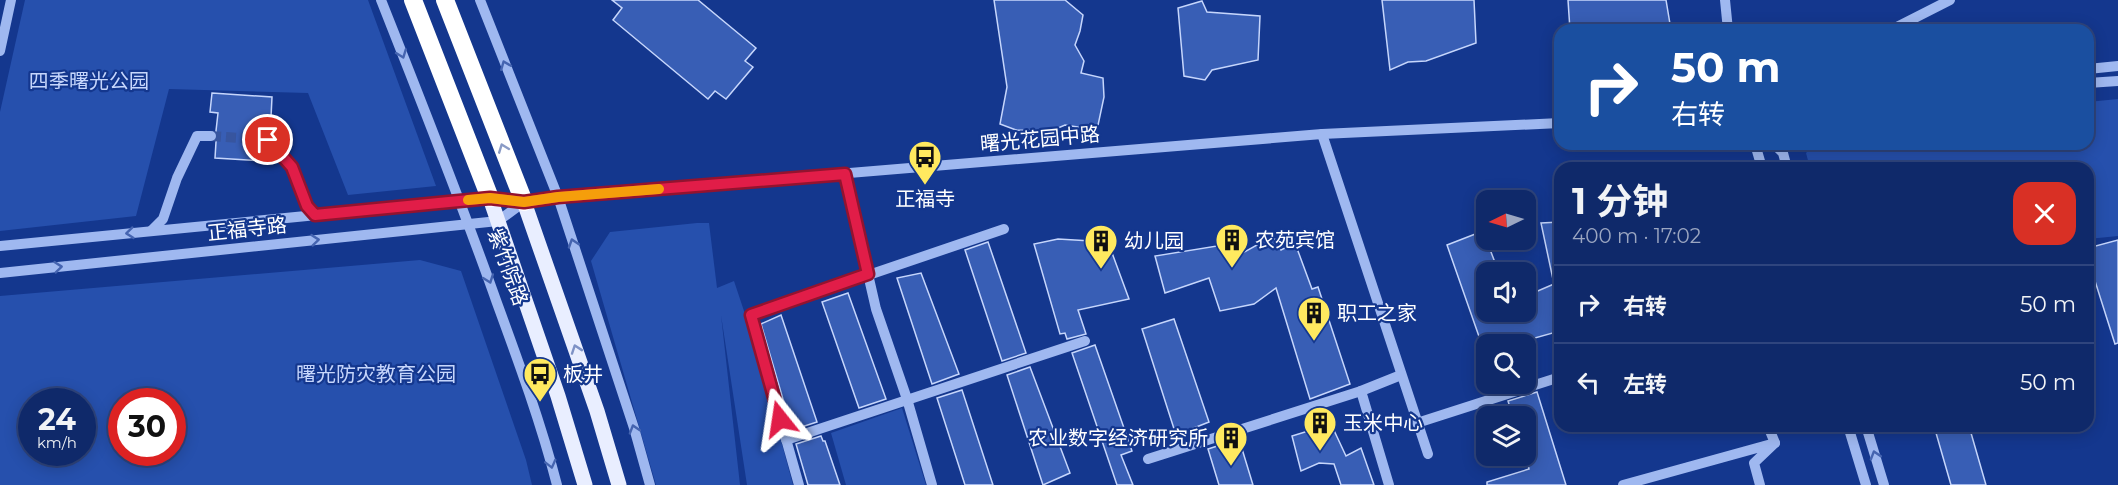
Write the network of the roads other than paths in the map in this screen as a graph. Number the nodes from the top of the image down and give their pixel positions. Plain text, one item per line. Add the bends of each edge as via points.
1 (11, 0) edge
2 (381, 0) edge
3 (413, 0) edge
4 (445, 0) edge
5 (480, 0) edge
6 (1725, 0) edge
7 (1950, 0) edge
8 (1727, 24) edge
9 (1902, 24) edge
10 (0, 51) edge
11 (2118, 66) edge
12 (2094, 68) edge
13 (2118, 81) edge
14 (2094, 83) edge
15 (1554, 123) edge
16 (1322, 134) junction
17 (211, 136) tunnel mouth
18 (268, 140) tunnel mouth
19 (845, 174) junction
20 (558, 197) junction
21 (490, 198) junction
22 (460, 201) junction
23 (524, 202) junction
24 (315, 215) junction
25 (498, 221) junction
26 (469, 224) junction
27 (1004, 229) dead end
28 (151, 231) junction
29 (0, 246) edge
30 (0, 273) edge
31 (868, 274) junction
32 (1085, 341) dead end
33 (1401, 375) junction
34 (1554, 379) edge
35 (1361, 391) junction
36 (907, 399) junction
37 (1417, 423) junction
38 (1770, 432) edge
39 (1850, 432) edge
40 (1868, 432) edge
41 (786, 440) junction
42 (1775, 443) junction
43 (1428, 454) dead end
44 (1148, 459) dead end
45 (557, 485) edge
46 (585, 485) edge
47 (619, 485) edge
48 (650, 485) edge
49 (799, 485) edge
50 (932, 485) edge
51 (1389, 485) edge
52 (1623, 485) edge
53 (1760, 485) edge
54 (1866, 485) edge
55 (1884, 485) edge

1 - 10 street
2 -> 22 street, 紫竹院路
3 - 21 highway, 紫竹院路
23 -> 4 highway, 紫竹院路
20 -> 5 street
6 - 8 street
7 - 9 street
11 - 12 street
13 - 14 street
15 - 16 street, 曙光花园中路
16 - 19 street, 曙光花园中路
16 - 33 street
17 - 28 street via 197,136 163,219
18 - 24 street via 292,167 307,206
19 - 20 street, 曙光花园中路
19 - 31 street
20 - 23 street, 曙光花园中路
48 -> 20 street
21 - 22 street, 正福寺路
21 - 23 street, 正福寺路
21 - 25 main road, 紫竹院路
22 - 24 street, 正福寺路
22 - 26 street, 紫竹院路
23 - 25 street
47 -> 23 main road, 紫竹院路
24 - 28 street, 正福寺路
25 - 26 street, 正福寺路
25 - 46 main road, 紫竹院路
30 -> 26 street, 正福寺路
26 -> 45 street, 紫竹院路 via 521,367
27 - 31 street
28 -> 29 street, 正福寺路
31 - 36 street
31 - 41 street via 751,315
32 - 36 street
33 - 35 street
33 - 37 street
34 - 37 street
35 - 44 street
35 - 51 street
36 - 41 street
36 - 50 street
37 - 43 street
38 - 42 street
39 - 54 street
55 -> 40 street
41 - 49 street
42 - 52 street
42 - 53 street via 1754,463

